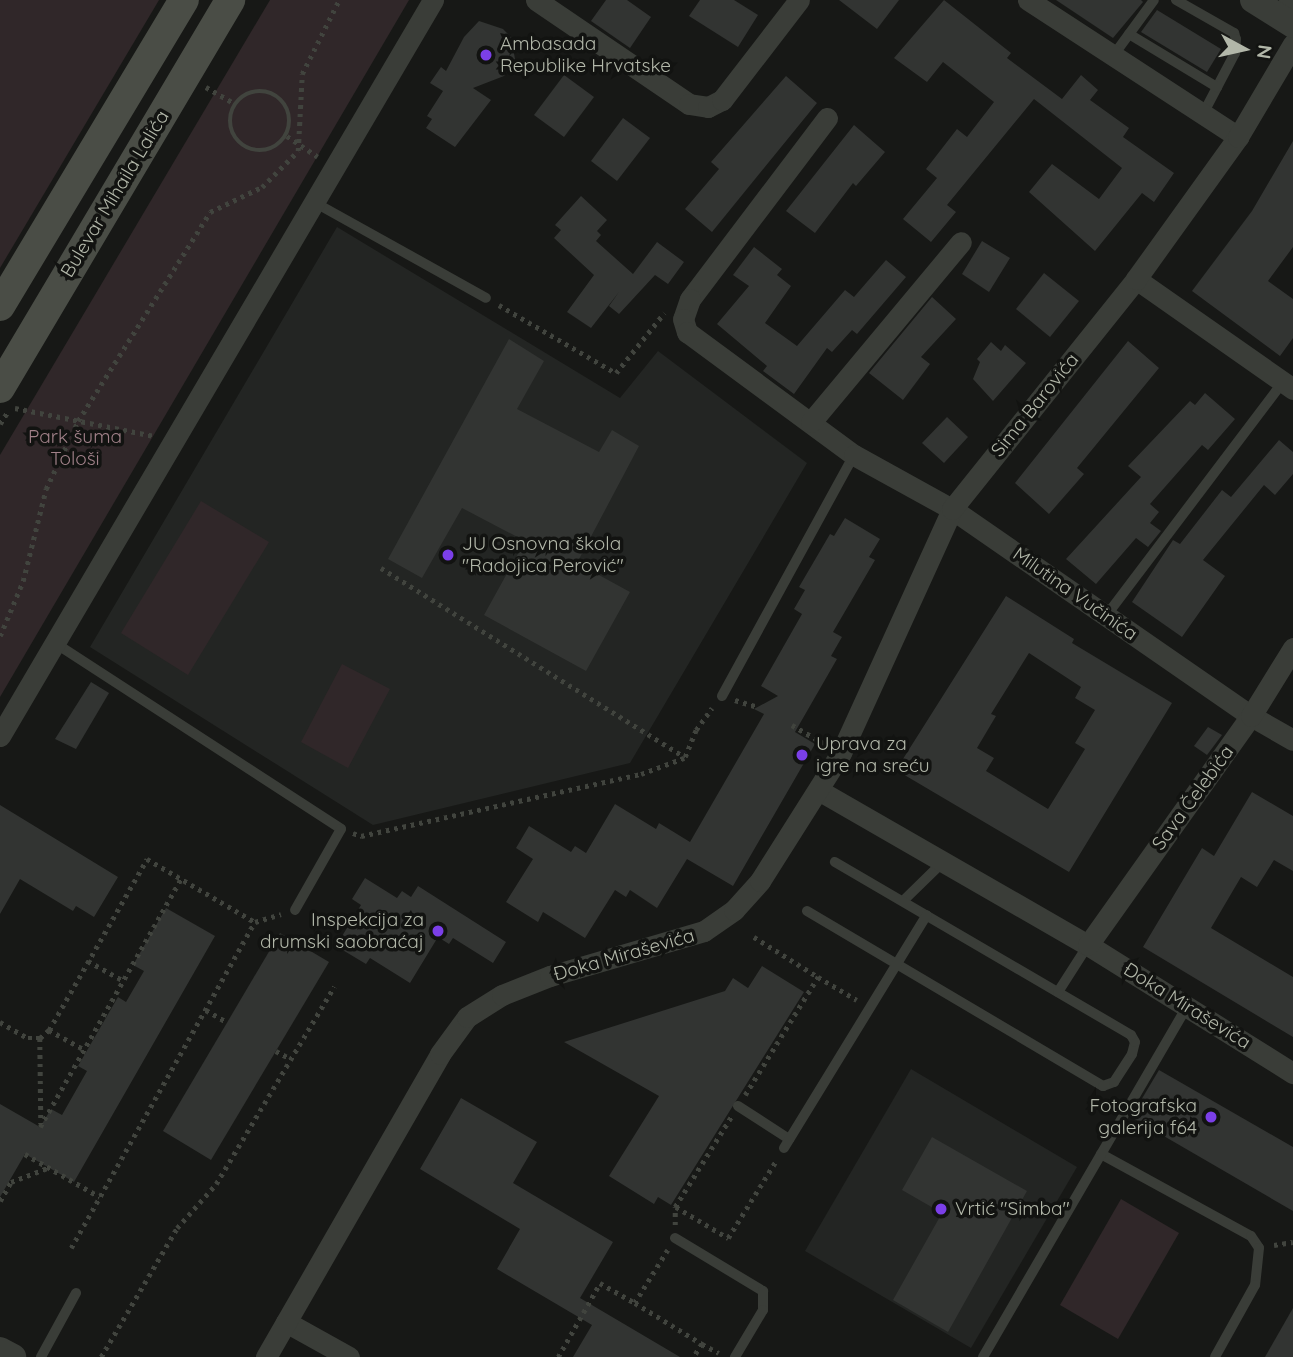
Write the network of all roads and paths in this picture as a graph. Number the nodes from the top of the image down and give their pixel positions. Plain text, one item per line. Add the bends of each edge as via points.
1 (184, 0) edge
2 (230, 0) edge
3 (339, 0) edge
4 (432, 0) edge
5 (536, 0) edge
6 (799, 0) edge
7 (1028, 0) edge
8 (1154, 0) edge
9 (1176, 0) edge
10 (1253, 0) edge
11 (1288, 14) edge
12 (1129, 34) junction
13 (1293, 44) edge
14 (1114, 56) junction
15 (200, 83) dead end
16 (1217, 87) junction
17 (235, 104) junction
18 (1203, 114) junction
19 (827, 118) dead end
20 (287, 136) junction
21 (1238, 137) junction
22 (321, 159) dead end
23 (312, 201) junction
24 (961, 242) dead end
25 (1136, 279) junction
26 (486, 298) joint
27 (690, 299) junction
28 (0, 306) edge
29 (1288, 385) edge
30 (1, 396) edge
31 (78, 421) junction
32 (811, 422) junction
33 (175, 441) junction
34 (854, 455) junction
35 (952, 509) junction
36 (381, 568) dead end
37 (1106, 615) junction
38 (0, 636) edge
39 (55, 643) junction
40 (1293, 648) edge
41 (722, 696) junction
42 (758, 707) dead end
43 (1251, 716) junction
44 (792, 726) dead end
45 (0, 736) edge
46 (1293, 740) edge
47 (841, 753) junction
48 (685, 757) junction
49 (820, 791) junction
50 (341, 829) junction
51 (835, 862) dead end
52 (943, 862) junction
53 (181, 880) junction
54 (903, 901) junction
55 (296, 910) joint
56 (807, 911) dead end
57 (927, 915) junction
58 (255, 922) junction
59 (754, 937) dead end
60 (1088, 945) junction
61 (88, 961) junction
62 (896, 965) junction
63 (818, 977) junction
64 (124, 981) junction
65 (334, 987) dead end
66 (1058, 992) junction
67 (1187, 1006) junction
68 (870, 1008) junction
69 (206, 1010) junction
70 (0, 1022) edge
71 (227, 1022) dead end
72 (49, 1030) junction
73 (40, 1038) junction
74 (85, 1050) junction
75 (276, 1051) dead end
76 (290, 1059) junction
77 (1293, 1073) edge
78 (737, 1106) junction
79 (787, 1143) junction
80 (25, 1154) dead end
81 (1101, 1154) junction
82 (49, 1167) junction
83 (100, 1197) junction
84 (0, 1201) edge
85 (675, 1238) joint
86 (71, 1248) dead end
87 (76, 1293) dead end
88 (635, 1303) junction
89 (286, 1322) junction
90 (702, 1344) junction
91 (0, 1350) edge
92 (13, 1357) edge
93 (41, 1357) edge
94 (101, 1357) edge
95 (266, 1357) edge
96 (349, 1357) edge
97 (558, 1357) edge
98 (694, 1357) edge
99 (726, 1357) edge
100 (735, 1357) edge
101 (982, 1357) edge
102 (1215, 1357) edge

1 - 28 main road
2 - 30 main road, Bulevar Mihaila Lalića
3 - 31 path via 302,75 298,150 262,187 210,212
4 - 23 street
5 - 6 street via 689,104 708,107 722,100
7 - 14 street
8 - 12 lane
9 - 16 lane via 1234,33 1235,53
10 - 11 street
12 - 14 lane
12 - 16 lane
13 - 21 street, Sima Barovića
14 - 18 street
15 - 17 path
16 - 18 lane
17 - 20 path via 257,90 276,95 289,110
17 - 20 path via 230,127 240,144 268,151
18 - 21 street
19 - 27 street
20 - 22 path
21 - 25 street, Sima Barovića
23 - 26 lane
23 - 33 street
24 - 32 street
25 - 29 street
25 - 35 street, Sima Barovića
26 - 27 path via 616,373 657,317
27 - 32 street, Milutina Vučinića via 683,319 699,345
29 - 37 lane
30 - 31 path
31 - 33 path
31 - 38 path via 46,489 23,581
32 - 34 street, Milutina Vučinića
33 - 39 street
34 - 35 street, Milutina Vučinića
34 - 41 lane
35 - 37 street, Milutina Vučinića
35 - 47 street, Sima Barovića
36 - 48 path
37 - 43 street, Milutina Vučinića
39 - 45 street
39 - 50 lane
40 - 43 street, Sava Čelebića
41 - 42 path
41 - 48 path via 696,730
43 - 46 street, Milutina Vučinića
43 - 60 street, Sava Čelebića
44 - 47 path
47 - 49 street, Sima Barovića
48 - 50 path via 641,774 361,836
49 - 52 street, Đoka Miraševića
49 - 89 street, Đoka Miraševića via 760,881 734,910 704,932 550,976 502,995 467,1017 440,1054
50 - 55 lane
51 - 54 lane
52 - 54 lane
52 - 60 street, Đoka Miraševića
53 - 58 path
53 - 61 path via 147,859
53 - 64 path
54 - 57 lane
55 - 58 path
56 - 62 lane
57 - 62 lane
57 - 66 lane
58 - 69 path
59 - 63 path
60 - 66 lane
60 - 67 street, Đoka Miraševića
61 - 64 path
61 - 72 path
62 - 66 lane via 1103,1086 1109,1085 1132,1054 1135,1038
62 - 68 lane
63 - 68 path
63 - 78 path
64 - 74 path
65 - 76 path
67 - 77 street, Đoka Miraševića
67 - 81 lane
68 - 79 lane
69 - 71 path
69 - 83 path
70 - 73 path via 29,1038
72 - 73 path
72 - 74 path
73 - 74 path via 41,1127
75 - 76 path
76 - 94 path via 216,1184 177,1228
78 - 79 lane
78 - 79 path via 675,1207 728,1238
80 - 82 path
81 - 101 lane
81 - 102 lane via 1251,1236 1259,1248 1255,1285
82 - 83 path
82 - 84 path via 11,1182
83 - 86 path
85 - 88 path
85 - 100 lane via 763,1291 763,1310
87 - 93 lane
88 - 90 path
88 - 97 path via 600,1283
89 - 95 street, Đoka Miraševića
89 - 96 street
90 - 98 path
90 - 99 path
91 - 92 street

